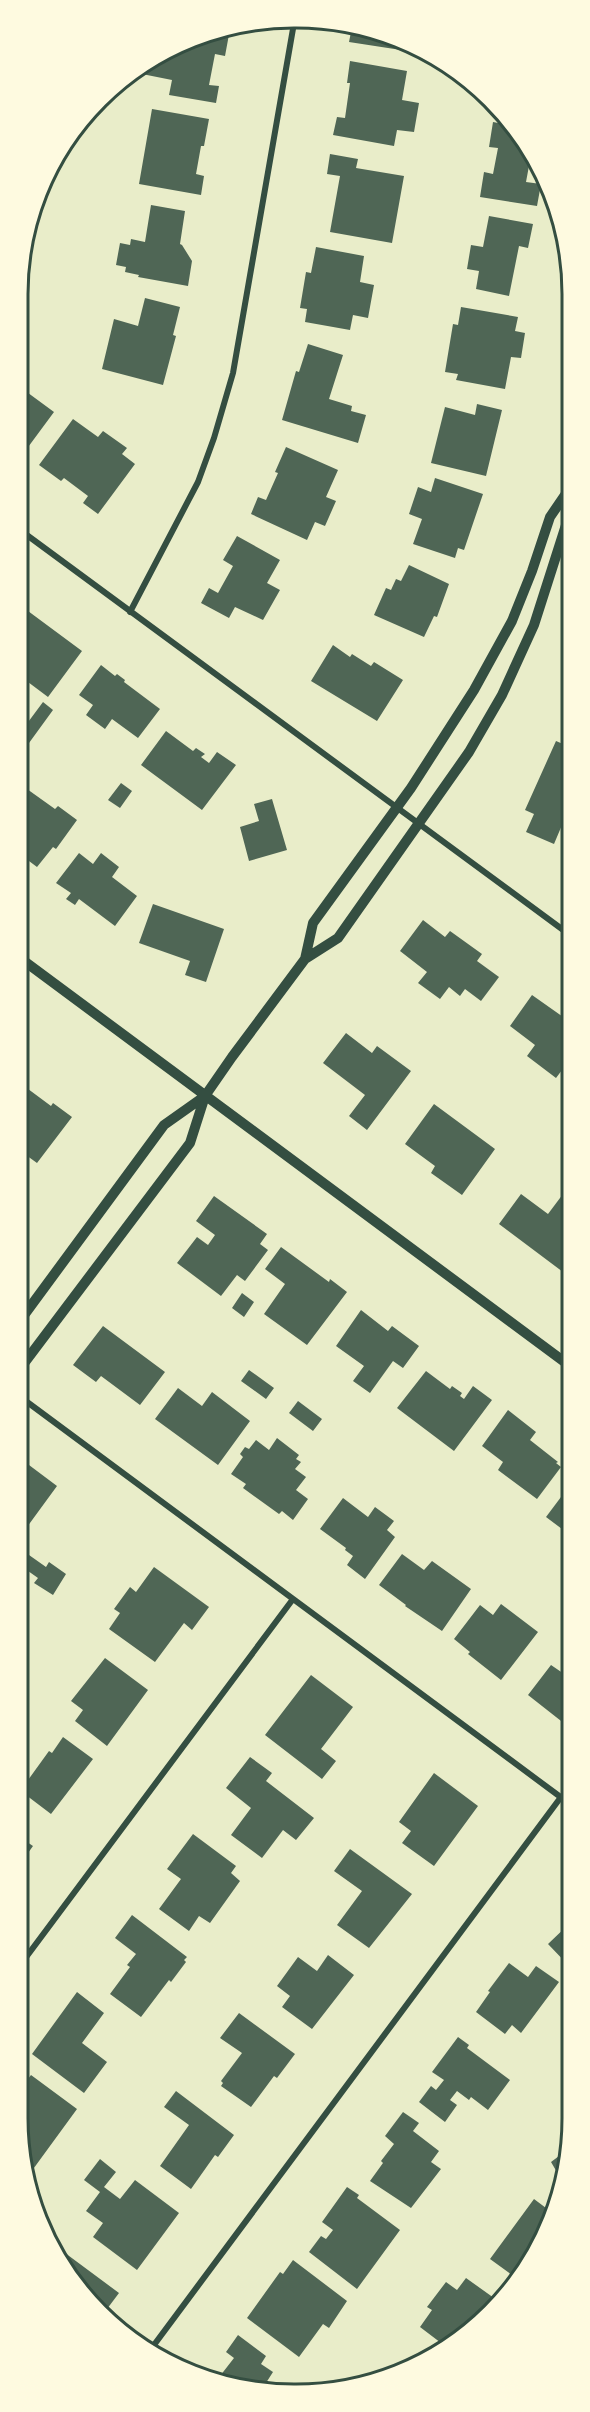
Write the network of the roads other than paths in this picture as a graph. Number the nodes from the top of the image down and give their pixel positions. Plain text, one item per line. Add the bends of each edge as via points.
1 (293, 28) edge
2 (562, 500) edge
3 (28, 536) edge
4 (562, 538) edge
5 (130, 612) junction
6 (397, 808) junction
7 (419, 825) junction
8 (562, 929) edge
9 (305, 959) junction
10 (28, 964) edge
11 (205, 1096) junction
12 (28, 1310) edge
13 (28, 1358) edge
14 (562, 1360) edge
15 (28, 1403) edge
16 (293, 1599) junction
17 (561, 1797) joint
18 (28, 1955) edge
19 (155, 2344) edge

1 - 5 street via 233,373 198,483
2 - 6 street via 550,517 512,621 456,719
3 - 5 street
4 - 7 street via 547,589 502,695
5 - 6 street
6 - 7 street
6 - 9 street via 313,923
7 - 8 street
7 - 9 street via 338,938
9 - 11 street
10 - 11 street
11 - 12 street via 164,1125
11 - 13 street via 190,1143
11 - 14 street
15 - 16 street
16 - 17 street
16 - 18 street
17 - 19 street

